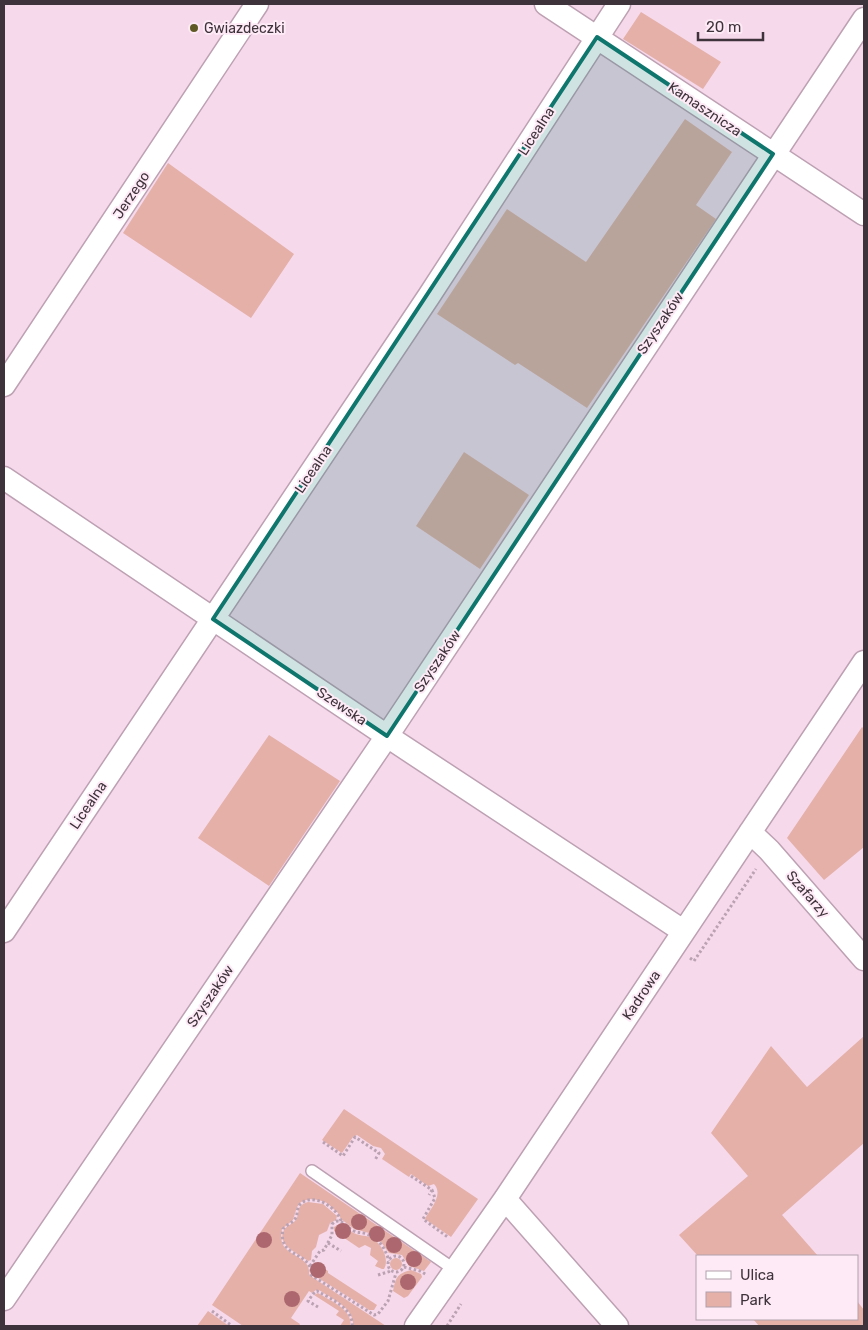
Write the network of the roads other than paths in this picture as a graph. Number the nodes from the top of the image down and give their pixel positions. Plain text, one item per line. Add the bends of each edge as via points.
1 (257, 4) edge
2 (546, 4) edge
3 (619, 4) edge
4 (864, 19) edge
5 (597, 37) junction
6 (773, 154) junction
7 (864, 214) edge
8 (4, 386) edge
9 (4, 478) edge
10 (212, 619) junction
11 (864, 662) edge
12 (387, 736) junction
13 (750, 832) junction
14 (4, 931) edge
15 (683, 931) junction
16 (864, 958) edge
17 (312, 1171) dead end
18 (505, 1198) junction
19 (455, 1270) junction
20 (4, 1299) edge
21 (426, 1322) edge
22 (617, 1326) edge

1 - 8 street, Jerzego
2 - 5 street, Kamasznicza
3 - 5 street, Licealna
4 - 6 street, Szyszaków
5 - 6 street, Kamasznicza
5 - 10 street, Licealna via 429,296
6 - 7 street, Kamasznicza
6 - 12 street, Szyszaków
9 - 10 street, Szewska
10 - 12 street, Szewska
10 - 14 street, Licealna
11 - 13 street, Kadrowa
12 - 15 street, Szewska
12 - 20 street, Szyszaków
13 - 15 street, Kadrowa
13 - 16 street, Szafarzy
15 - 18 street, Kadrowa
17 - 19 lane
18 - 19 street, Kadrowa
18 - 22 street
19 - 21 street, Kadrowa

